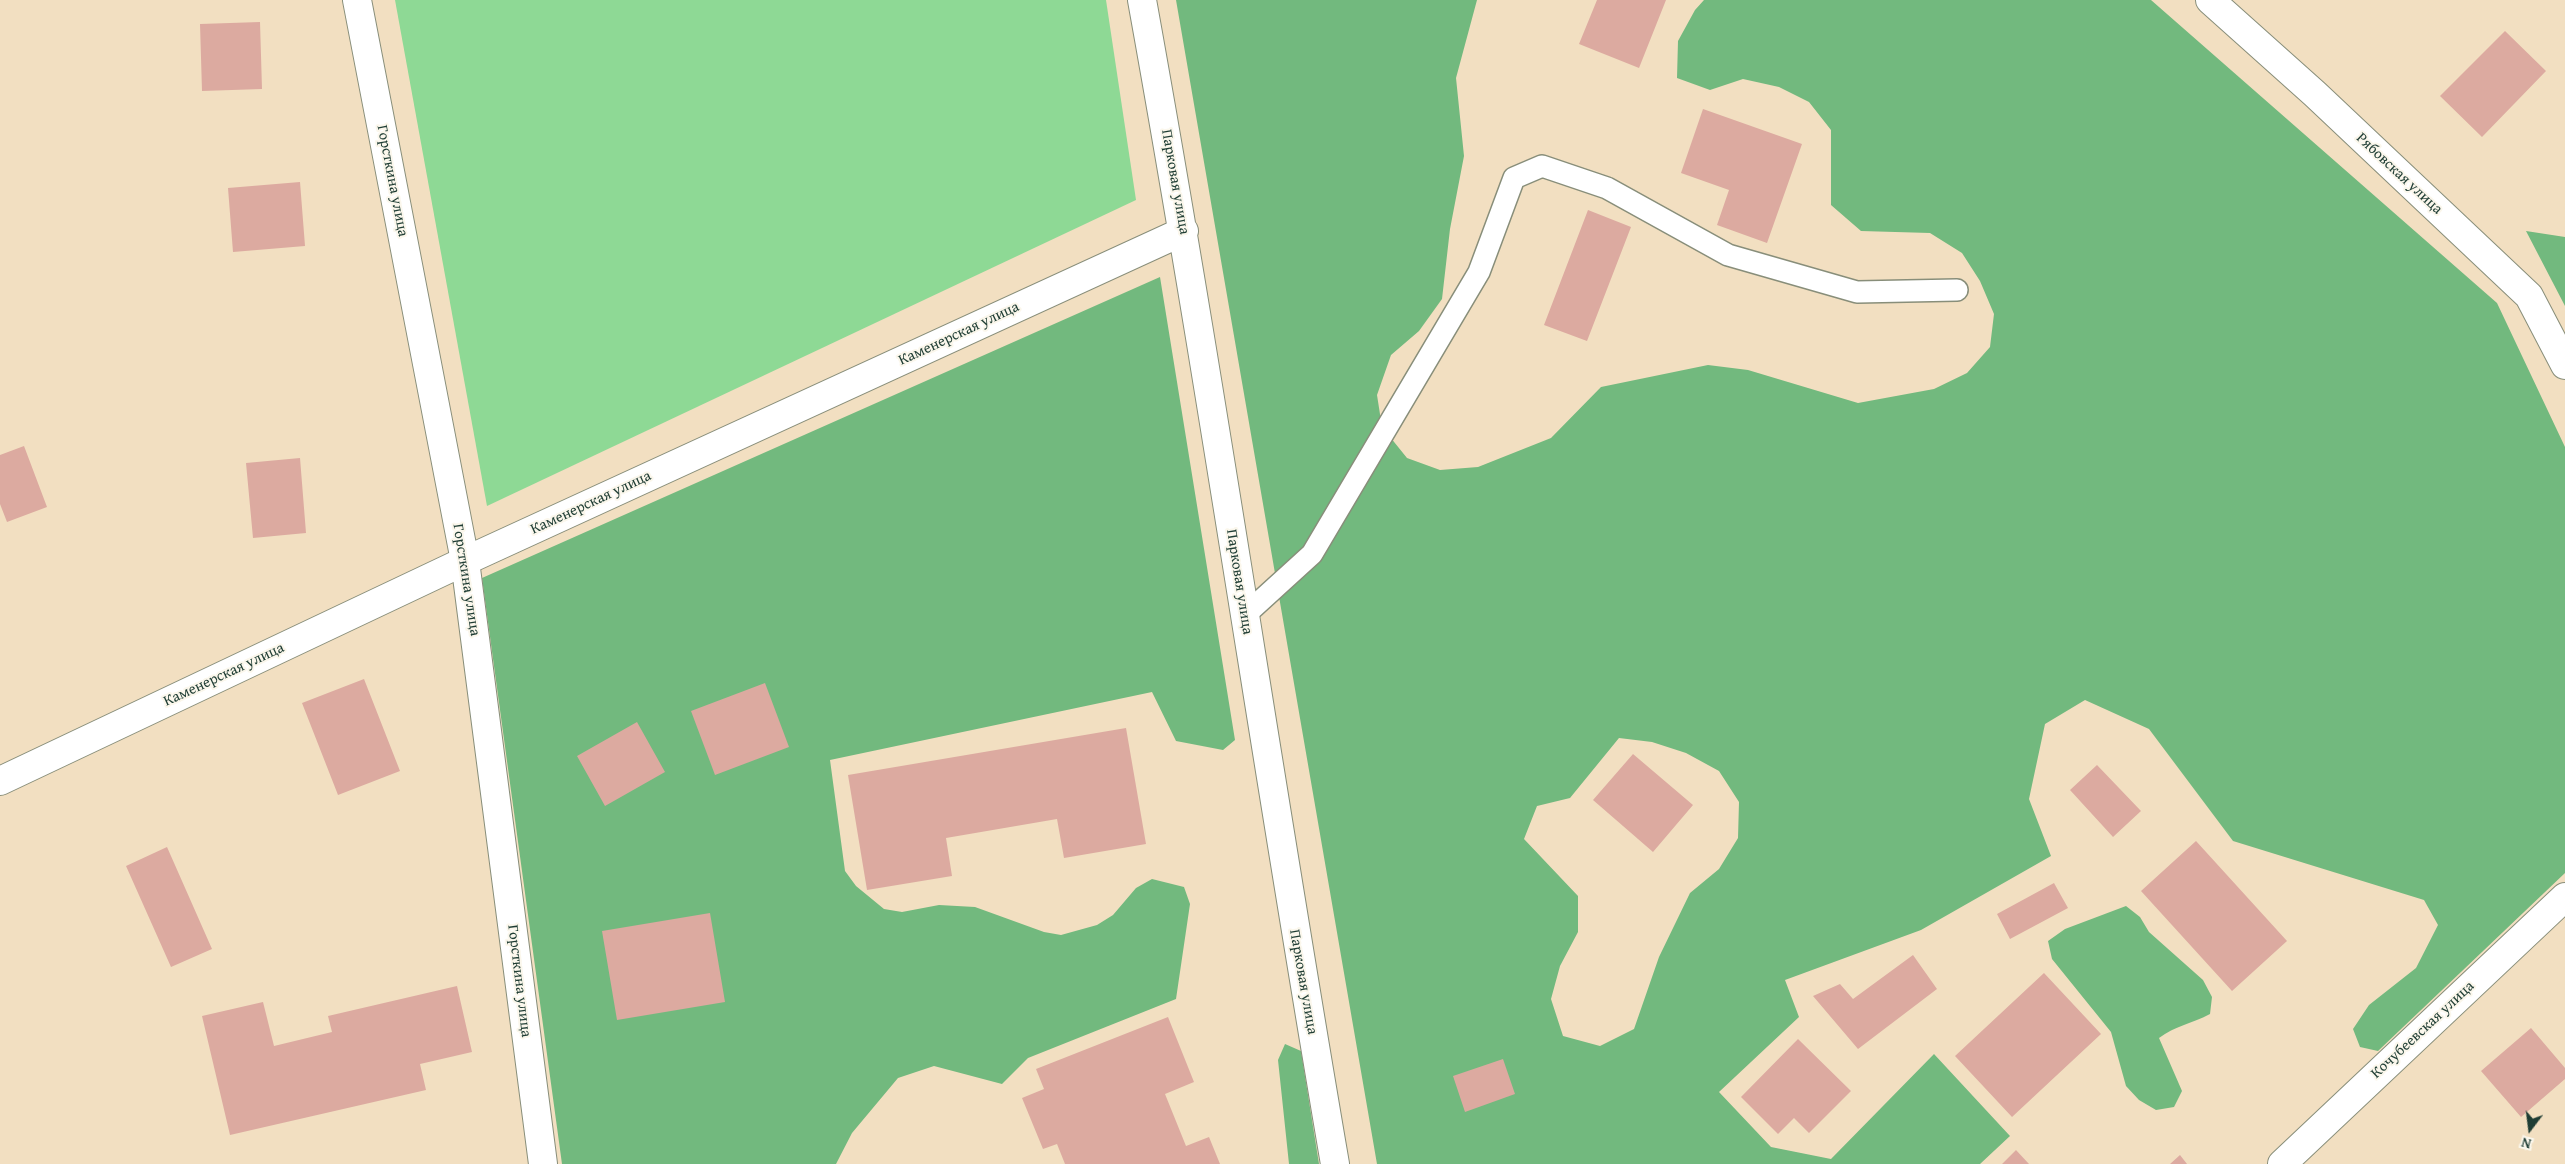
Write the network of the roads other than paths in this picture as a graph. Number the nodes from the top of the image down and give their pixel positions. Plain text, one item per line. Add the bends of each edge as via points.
1 (358, 0) edge
2 (1142, 0) edge
3 (2210, 0) edge
4 (1184, 231) junction
5 (1957, 290) dead end
6 (2565, 365) edge
7 (465, 561) junction
8 (1245, 615) junction
9 (0, 781) edge
10 (2565, 897) edge
11 (543, 1164) edge
12 (1334, 1164) edge
13 (2282, 1164) edge

1 - 7 street, Горсткина улица
2 - 4 street, Парковая улица
3 - 6 street, Рябовская улица via 2315,94 2529,296
4 - 7 street, Каменерская улица
4 - 8 street, Парковая улица
5 - 8 lane via 1857,292 1728,255 1607,188 1542,166 1514,178 1479,272 1312,554
7 - 9 street, Каменерская улица
7 - 11 street, Горсткина улица
8 - 12 street, Парковая улица
10 - 13 street, Кочубеевская улица

